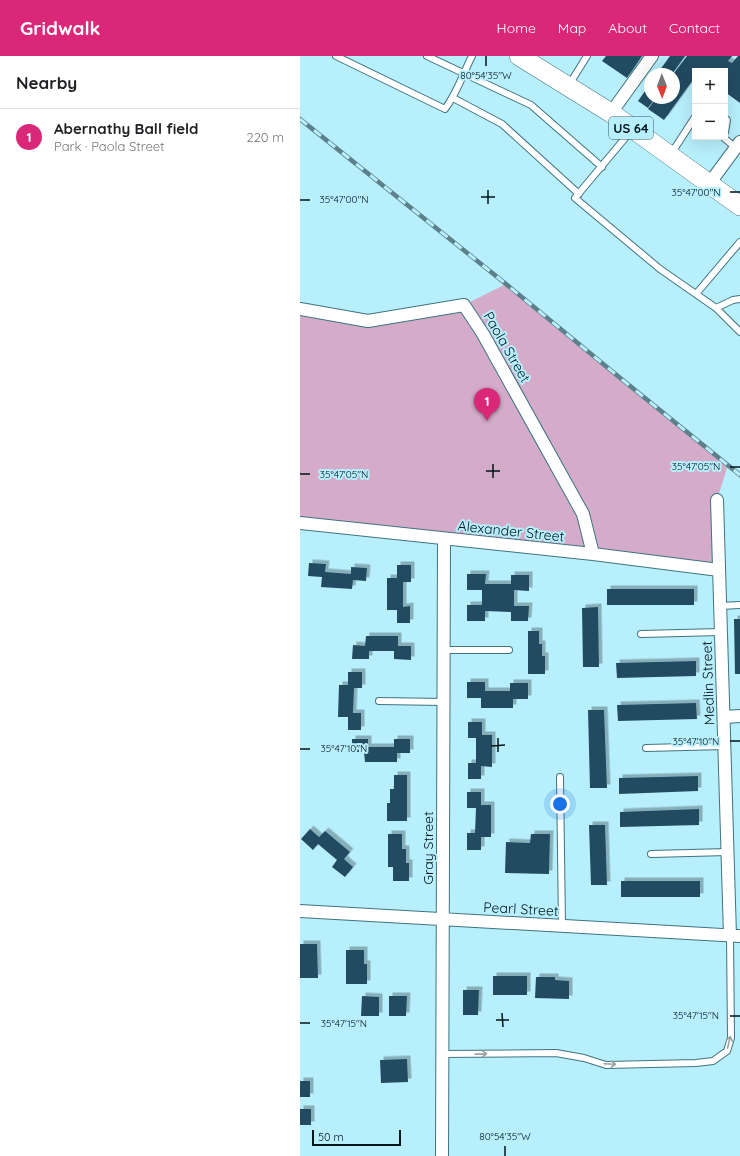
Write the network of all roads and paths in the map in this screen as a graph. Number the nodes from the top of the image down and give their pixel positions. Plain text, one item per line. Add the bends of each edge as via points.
1 (336, 56) edge
2 (426, 56) edge
3 (472, 56) edge
4 (519, 56) edge
5 (587, 56) edge
6 (652, 56) edge
7 (464, 73) junction
8 (568, 86) junction
9 (453, 98) junction
10 (611, 112) junction
11 (692, 122) edge
12 (633, 129) junction
13 (728, 140) edge
14 (738, 145) edge
15 (670, 156) junction
16 (602, 167) junction
17 (709, 184) junction
18 (578, 194) junction
19 (740, 206) edge
20 (740, 242) edge
21 (696, 294) junction
22 (740, 300) edge
23 (716, 308) junction
24 (300, 309) edge
25 (740, 332) edge
26 (717, 500) dead end
27 (300, 523) edge
28 (444, 539) junction
29 (592, 554) junction
30 (719, 570) junction
31 (740, 605) edge
32 (720, 606) junction
33 (721, 632) junction
34 (641, 634) dead end
35 (444, 650) junction
36 (509, 650) dead end
37 (379, 701) dead end
38 (444, 702) junction
39 (740, 716) edge
40 (724, 717) junction
41 (724, 746) junction
42 (646, 748) dead end
43 (560, 777) dead end
44 (728, 852) junction
45 (651, 854) dead end
46 (300, 912) edge
47 (443, 920) junction
48 (562, 926) junction
49 (735, 936) edge
50 (442, 1054) junction
51 (442, 1156) edge

1 - 9 lane via 445,110
2 - 7 lane
3 - 7 lane
4 - 8 main road, US 64 via 537,64
5 - 8 lane
6 - 10 street
7 - 9 lane
7 - 16 lane via 531,105
8 - 10 main road, US 64
9 - 18 lane via 502,124
10 - 12 main road, US 64
11 - 15 lane
12 - 15 main road, US 64
12 - 16 lane
13 - 14 lane
14 - 17 street
15 - 17 main road, US 64
16 - 18 lane
17 - 19 main road, US 64
18 - 21 lane via 575,198 660,269
20 - 21 lane
21 - 23 lane
22 - 23 lane via 733,300
23 - 25 lane
24 - 29 street, Paola Street via 368,321 464,305 483,334 583,514
26 - 30 street, Medlin Street
27 - 28 street, Alexander Street
28 - 29 street, Alexander Street
28 - 35 street, Gray Street
29 - 30 street, Alexander Street
30 - 32 street, Medlin Street
31 - 32 lane
32 - 33 street, Medlin Street
33 - 34 lane
33 - 40 street, Medlin Street
35 - 36 lane
35 - 38 street, Gray Street
37 - 38 lane
38 - 47 street, Gray Street
39 - 40 street
40 - 41 street, Medlin Street
41 - 42 lane
41 - 44 street, Medlin Street
43 - 48 lane
44 - 45 lane
44 - 49 street, Medlin Street
46 - 47 street, Pearl Street
47 - 48 street, Pearl Street
47 - 50 street, Gray Street
48 - 49 street, Pearl Street
50 -> 49 lane via 556,1053 606,1065 713,1061 727,1051 731,1038
50 - 51 street, Gray Street

